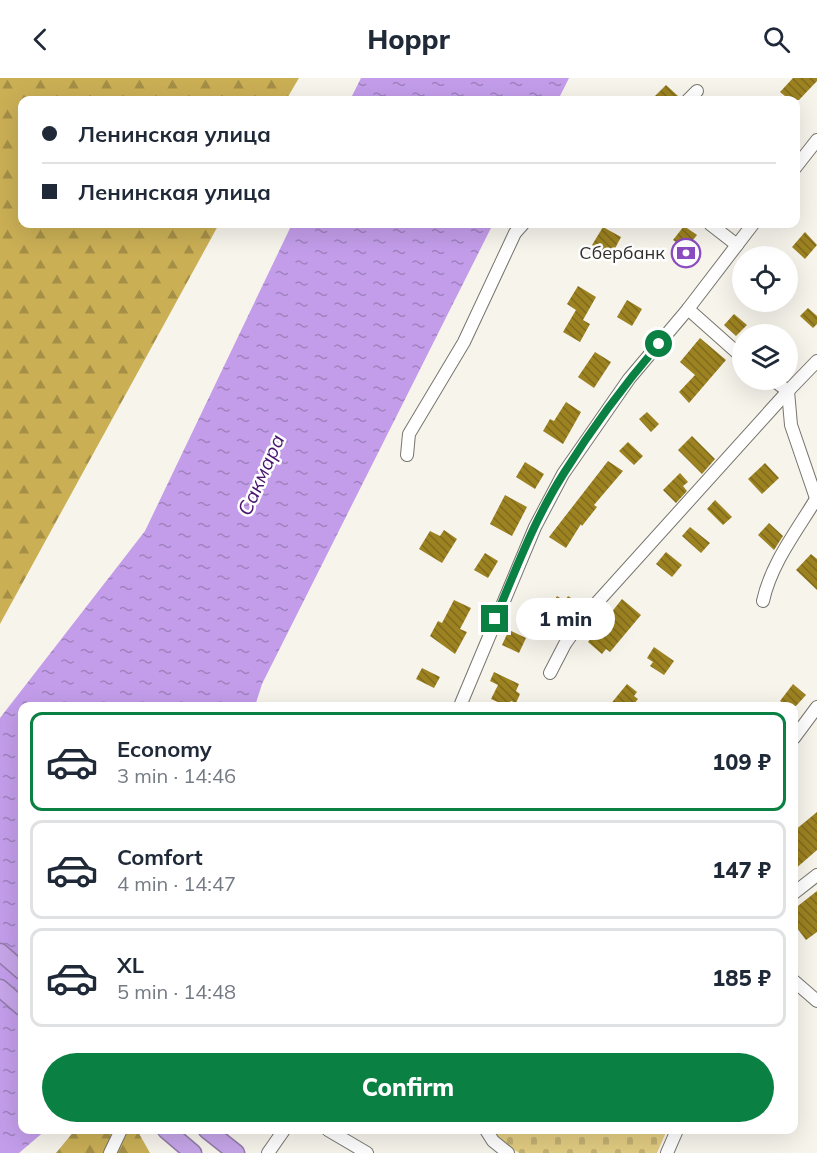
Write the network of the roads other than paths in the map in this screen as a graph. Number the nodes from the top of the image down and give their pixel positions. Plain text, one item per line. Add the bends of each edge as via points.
1 (817, 140) edge
2 (800, 162) edge
3 (519, 228) edge
4 (715, 228) edge
5 (750, 228) edge
6 (737, 245) junction
7 (688, 309) junction
8 (732, 348) edge
9 (817, 361) edge
10 (788, 391) junction
11 (407, 455) dead end
12 (816, 500) edge
13 (764, 602) dead end
14 (550, 673) dead end
15 (462, 702) edge
16 (817, 707) edge
17 (798, 733) edge
18 (817, 875) edge
19 (798, 890) edge
20 (0, 952) edge
21 (18, 968) edge
22 (798, 984) edge
23 (0, 988) edge
24 (817, 1001) edge
25 (18, 1004) edge
26 (119, 1134) edge
27 (170, 1134) edge
28 (212, 1134) edge
29 (281, 1134) edge
30 (335, 1134) edge
31 (489, 1134) edge
32 (676, 1134) edge
33 (110, 1153) edge
34 (193, 1153) edge
35 (236, 1153) edge
36 (268, 1153) edge
37 (367, 1153) edge
38 (508, 1153) edge
39 (667, 1153) edge

1 - 2 street
3 - 11 street via 464,342 409,434
4 - 6 street
5 - 6 street
6 - 7 street
7 - 8 street
7 - 15 street via 629,379 563,474 535,527
9 - 10 street
10 - 12 street via 791,425
10 - 14 street via 584,617
12 - 13 street via 775,566
16 - 17 street
18 - 19 street
20 - 21 highway
22 - 24 street
23 - 25 highway
26 - 33 street
27 - 34 highway
28 - 35 highway
29 - 36 street
30 - 37 street
31 - 38 street
32 - 39 street

